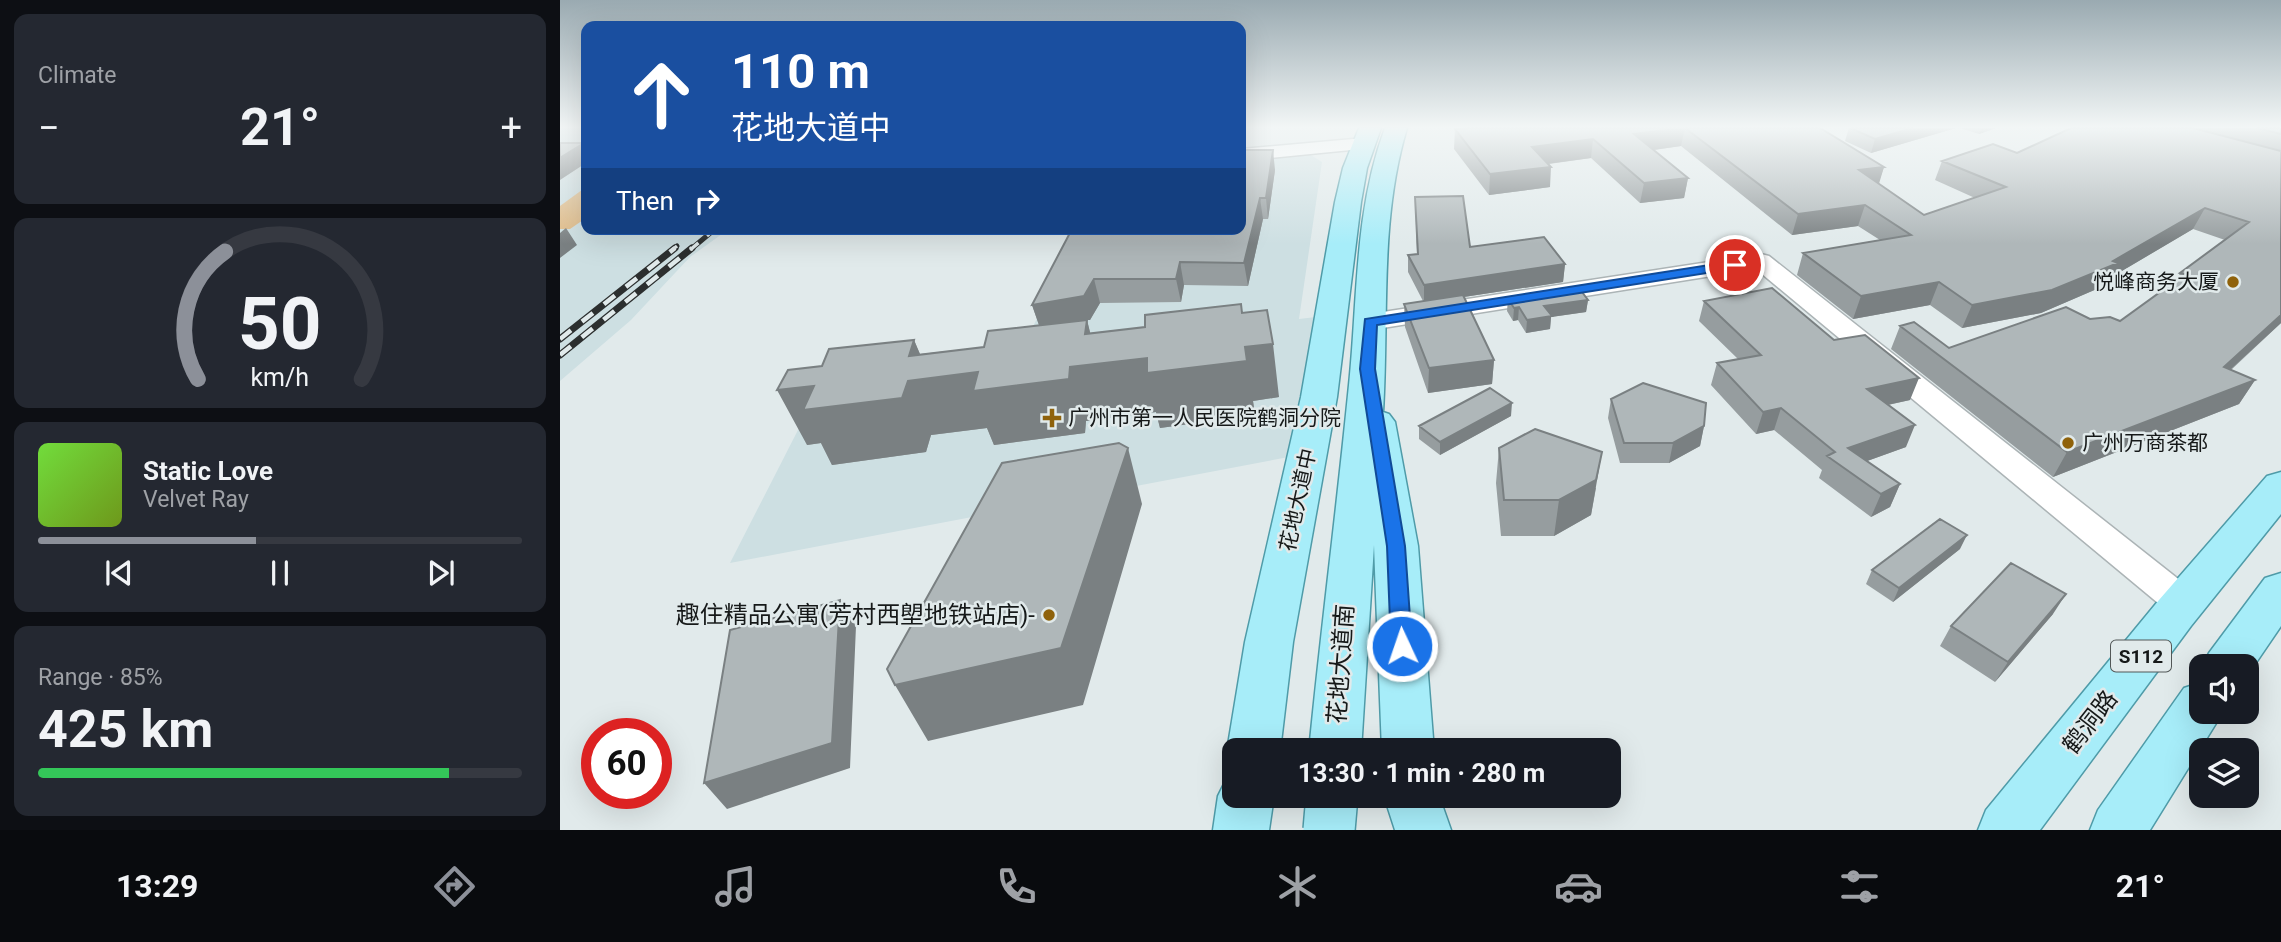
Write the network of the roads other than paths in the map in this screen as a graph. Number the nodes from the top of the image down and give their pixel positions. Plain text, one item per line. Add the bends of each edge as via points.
1 (1363, 167) edge
2 (1378, 167) edge
3 (1370, 322) junction
4 (1368, 369) junction
5 (2281, 486) edge
6 (2281, 590) edge
7 (2183, 603) junction
8 (2235, 654) edge
9 (2189, 724) edge
10 (1255, 738) edge
11 (1336, 738) edge
12 (1409, 738) edge
13 (1244, 808) edge
14 (1331, 808) edge
15 (1241, 830) edge
16 (1329, 830) edge
17 (2006, 830) edge
18 (2118, 830) edge

1 - 10 main road, 花地大道中 via 1348,202 1319,397 1269,642
2 - 3 main road
3 - 4 main road
3 - 7 street via 1761,261
4 - 11 main road, 花地大道南
4 - 12 main road via 1396,546
5 - 7 main road, 鹤洞路 / S112
6 - 8 main road
7 - 17 main road, 鹤洞路 / S112
9 - 18 main road
13 - 15 main road
14 - 16 main road, bridge

